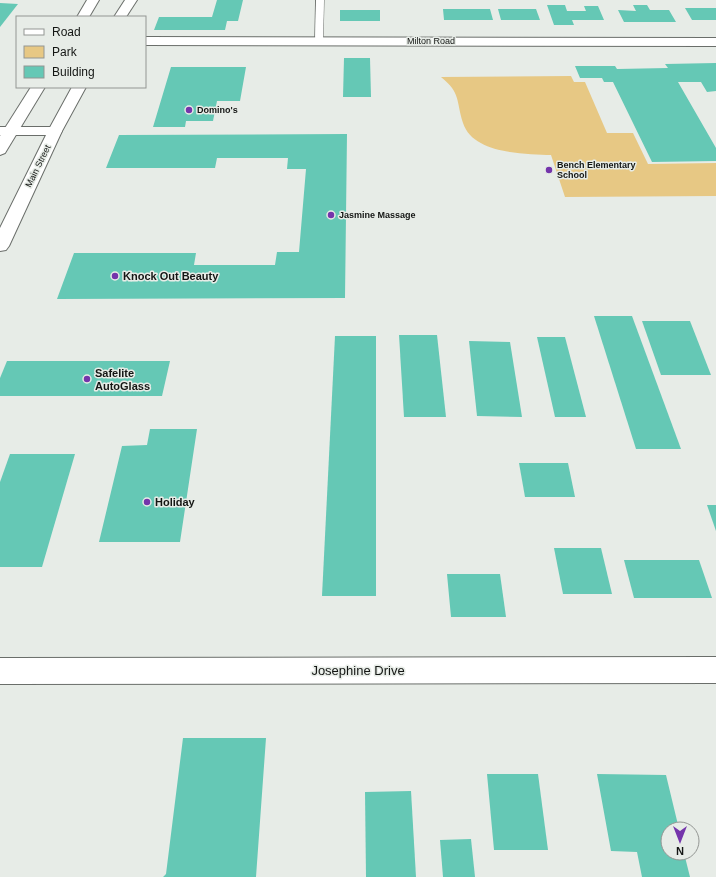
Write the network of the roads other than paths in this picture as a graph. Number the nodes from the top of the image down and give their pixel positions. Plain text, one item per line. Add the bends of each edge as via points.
1 (93, 0) edge
2 (131, 0) edge
3 (320, 0) edge
4 (84, 16) edge
5 (121, 16) edge
6 (146, 41) edge
7 (319, 42) junction
8 (716, 42) edge
9 (37, 88) edge
10 (78, 88) edge
11 (5, 131) edge
12 (55, 131) junction
13 (0, 150) edge
14 (0, 246) edge
15 (716, 670) edge
16 (0, 671) edge

1 - 4 street
2 - 5 street
3 - 7 lane
6 - 7 street, Milton Road
7 - 8 street, Milton Road
9 - 11 street
10 - 12 street, Main Street
11 - 12 street
11 - 13 street
12 - 14 street, Main Street
15 - 16 street, Josephine Drive

